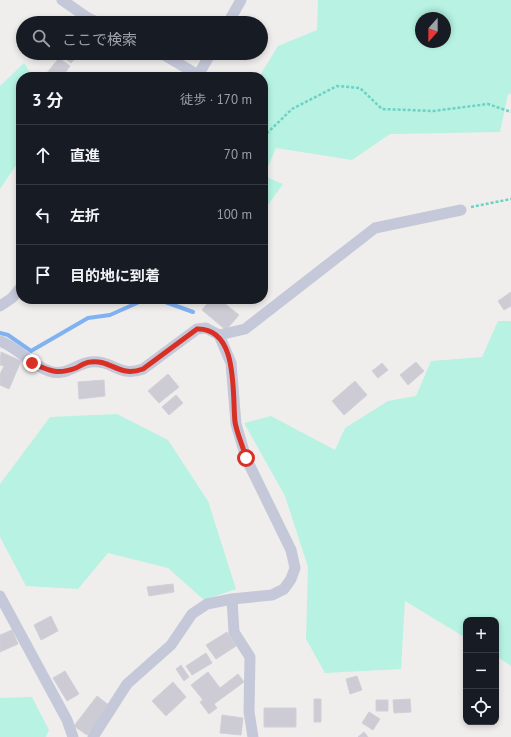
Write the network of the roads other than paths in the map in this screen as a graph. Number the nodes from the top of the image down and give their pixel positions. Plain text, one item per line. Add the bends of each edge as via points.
1 (62, 0) edge
2 (241, 0) edge
3 (85, 16) edge
4 (232, 16) edge
5 (172, 60) edge
6 (207, 60) edge
7 (192, 72) edge
8 (200, 72) edge
9 (460, 210) road end
10 (16, 293) edge
11 (0, 306) edge
12 (219, 335) junction
13 (0, 341) edge
14 (0, 596) edge
15 (232, 599) junction
16 (73, 737) edge
17 (93, 737) edge
18 (253, 737) edge

1 - 3 street
2 - 4 street
5 - 7 street
6 - 8 street
9 - 12 street via 375,228 245,329
10 - 11 street
12 - 13 street via 206,328 197,329 143,369 133,373 123,372 106,363 90,362 65,372 51,372 32,363 9,344
12 - 15 street via 231,363 236,424 246,458 291,550 295,568 284,589 272,595
14 - 16 street via 67,720
15 - 17 street via 207,604 192,614 171,645 127,684
15 - 18 street via 234,632 250,657 249,712

